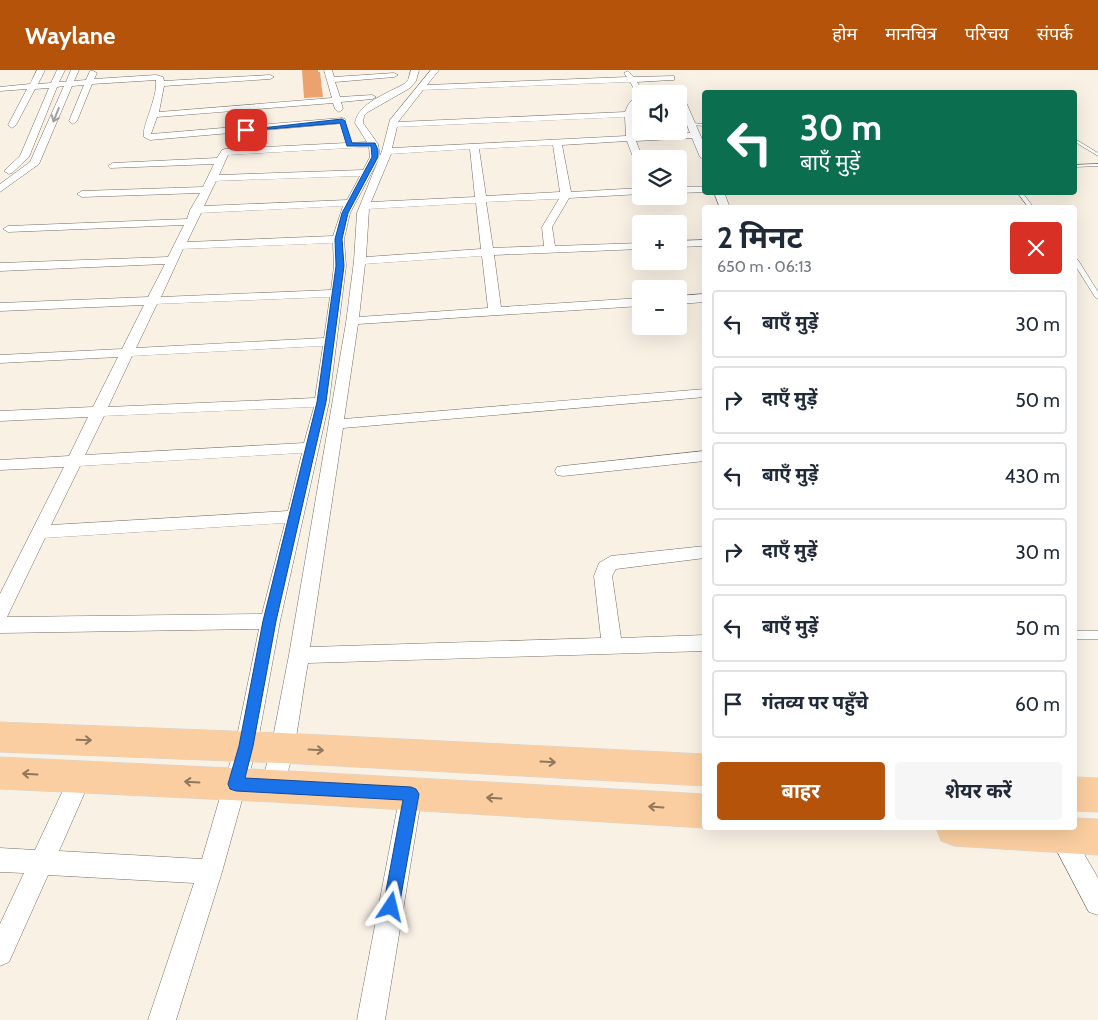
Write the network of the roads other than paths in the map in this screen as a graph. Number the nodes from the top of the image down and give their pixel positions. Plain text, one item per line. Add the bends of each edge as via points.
1 (41, 70) edge
2 (61, 70) edge
3 (75, 70) edge
4 (94, 70) edge
5 (328, 70) edge
6 (415, 70) edge
7 (435, 70) edge
8 (624, 70) edge
9 (670, 74) edge
10 (394, 75) dead end
11 (159, 77) edge
12 (270, 77) edge
13 (330, 80) junction
14 (634, 80) junction
15 (90, 82) junction
16 (69, 84) junction
17 (54, 85) junction
18 (32, 87) junction
19 (419, 88) junction
20 (0, 89) edge
21 (372, 96) dead end
22 (336, 99) junction
23 (205, 101) dead end
24 (167, 103) dead end
25 (158, 104) junction
26 (271, 104) junction
27 (629, 114) junction
28 (154, 115) junction
29 (687, 117) edge
30 (73, 121) dead end
31 (692, 124) junction
32 (12, 125) dead end
33 (392, 125) junction
34 (702, 125) edge
35 (496, 132) junction
36 (346, 133) junction
37 (696, 135) junction
38 (630, 138) junction
39 (1077, 141) edge
40 (557, 142) junction
41 (474, 146) junction
42 (380, 147) junction
43 (702, 149) edge
44 (635, 150) edge
45 (1098, 155) edge
46 (220, 161) junction
47 (166, 163) junction
48 (1098, 165) edge
49 (113, 166) dead end
50 (1077, 166) edge
51 (0, 172) edge
52 (365, 173) junction
53 (208, 184) junction
54 (152, 185) junction
55 (0, 189) edge
56 (687, 190) edge
57 (702, 190) edge
58 (632, 191) edge
59 (82, 194) dead end
60 (566, 195) junction
61 (1021, 195) edge
62 (481, 199) junction
63 (357, 204) junction
64 (1030, 205) edge
65 (192, 216) junction
66 (8, 229) dead end
67 (338, 239) junction
68 (702, 243) edge
69 (687, 244) edge
70 (178, 246) junction
71 (632, 246) edge
72 (550, 250) junction
73 (487, 252) junction
74 (171, 260) junction
75 (360, 261) junction
76 (1077, 264) edge
77 (0, 267) edge
78 (337, 294) junction
79 (1098, 296) edge
80 (702, 298) edge
81 (687, 299) edge
82 (151, 301) junction
83 (632, 303) edge
84 (0, 308) edge
85 (495, 311) junction
86 (352, 322) junction
87 (329, 342) junction
88 (125, 353) junction
89 (0, 359) edge
90 (702, 393) edge
91 (322, 402) junction
92 (97, 412) junction
93 (0, 416) edge
94 (334, 424) junction
95 (311, 448) junction
96 (702, 456) edge
97 (73, 461) junction
98 (0, 465) edge
99 (563, 471) dead end
100 (296, 516) junction
101 (39, 532) junction
102 (702, 552) edge
103 (0, 613) edge
104 (270, 621) junction
105 (0, 625) edge
106 (1098, 635) edge
107 (1077, 636) edge
108 (702, 643) edge
109 (612, 646) junction
110 (299, 655) junction
111 (0, 737) edge
112 (246, 746) junction
113 (282, 748) junction
114 (702, 770) edge
115 (0, 773) edge
116 (81, 776) junction
117 (236, 784) junction
118 (272, 786) junction
119 (411, 794) junction
120 (1077, 794) edge
121 (1098, 795) edge
122 (702, 811) edge
123 (1023, 830) edge
124 (1058, 831) edge
125 (1098, 837) edge
126 (0, 860) edge
127 (42, 862) junction
128 (210, 872) junction
129 (1098, 903) edge
130 (0, 953) edge
131 (162, 1020) edge
132 (370, 1020) edge

1 - 18 street
2 - 17 street
3 - 16 street
4 - 15 street
5 - 13 street
6 - 42 street via 407,86 360,116 359,122
7 - 19 street
8 - 14 street
9 - 14 street
10 - 13 street
11 - 12 street
11 - 15 street
11 - 25 street
13 - 22 street
14 - 19 street
14 - 27 street via 641,94
15 - 16 street
15 - 30 street
16 - 17 street
16 -> 55 street via 39,156 30,168
17 - 18 street
17 - 51 street via 24,157
18 - 20 street
18 - 32 street
19 - 33 street
21 - 22 street
22 - 26 street
22 - 36 street
23 - 26 street via 271,98
24 - 25 street
25 - 28 street
26 - 28 street
27 - 35 street
27 - 38 street
28 - 36 street via 147,135 159,138
29 - 31 street
31 - 34 lane
31 - 37 street
33 - 35 street
33 - 42 street
35 - 40 street
35 - 41 street
36 - 42 street
36 - 46 street via 225,152
37 - 38 street
37 - 43 street
38 - 40 street
38 - 44 street
39 - 45 lane
40 - 60 street
41 - 42 street
41 - 62 street
42 - 52 street
42 - 63 street
46 - 47 street
46 - 53 street
47 - 49 street
47 - 54 street
48 - 50 lane
52 - 53 street
52 - 63 street
53 - 54 street
53 - 65 street
54 - 59 street
56 - 57 street
58 - 60 street
60 - 62 street
60 - 72 street via 547,227
61 - 64 lane
62 - 63 street
62 - 73 street
63 - 65 street
63 - 67 street via 345,213
63 - 75 street via 361,220
65 - 66 street
65 - 70 street
67 - 70 street
67 - 78 street
68 - 69 street
70 - 74 street
71 - 72 street
72 - 73 street
73 - 75 street
73 - 85 street
74 - 77 street
74 - 82 street
75 - 86 street
76 - 79 lane
78 - 82 street
78 - 87 street
80 - 81 street
82 - 84 street
82 - 88 street
83 - 85 street
85 - 86 street
86 - 94 street
87 - 88 street
87 - 91 street
88 - 89 street
88 - 92 street
90 - 94 street
91 - 92 street
91 - 95 street
92 - 93 street
92 - 97 street
94 - 110 street
95 - 97 street
95 - 100 street
96 - 99 street
97 - 98 street
97 - 101 street
100 - 101 street
100 - 104 street
101 - 103 street
102 - 109 street via 611,563 605,568 602,576
104 - 105 street
104 - 112 street
106 - 107 lane
108 - 109 street
109 - 110 street
110 - 113 street
111 -> 112 main road
112 - 113 main road
112 - 117 street
113 -> 114 main road
113 - 118 street
116 -> 115 main road
117 -> 116 main road
116 - 127 street
117 - 118 main road
117 - 128 street
118 - 119 main road
122 -> 119 main road
119 - 132 street
120 - 121 main road
123 - 124 main road
124 - 125 main road
124 - 129 street
126 - 127 street
127 - 128 street
127 - 130 street
128 - 131 street

